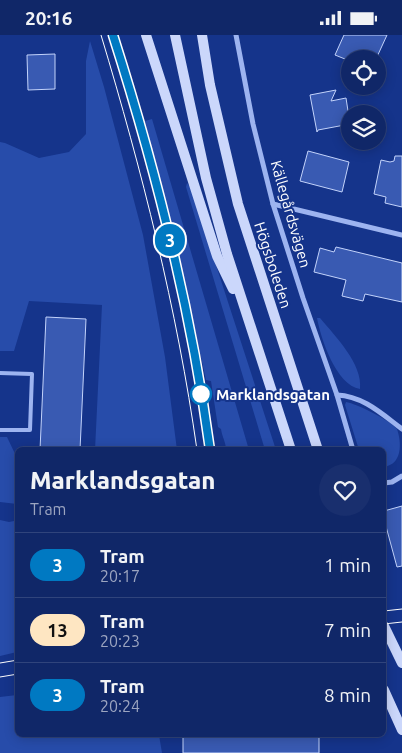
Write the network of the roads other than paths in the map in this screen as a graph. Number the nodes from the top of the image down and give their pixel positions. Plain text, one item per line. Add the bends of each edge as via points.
1 (146, 35) edge
2 (174, 35) edge
3 (195, 35) edge
4 (202, 35) edge
5 (236, 35) edge
6 (210, 85) junction
7 (274, 203) junction
8 (402, 235) edge
9 (252, 328) junction
10 (0, 373) edge
11 (337, 395) junction
12 (402, 429) edge
13 (0, 430) edge
14 (290, 447) edge
15 (317, 447) edge
16 (352, 447) edge
17 (402, 476) edge
18 (386, 483) edge
19 (386, 630) edge
20 (402, 663) edge
21 (386, 695) edge
22 (402, 730) edge

1 - 9 main road via 217,256
2 - 9 main road via 206,178
3 - 6 main road, Högsboleden
4 - 6 main road, Högsboleden
5 - 7 street, Källegårdsvägen via 253,124
6 - 15 main road, Högsboleden via 238,204
7 - 8 street
7 - 11 street, Källegårdsvägen
9 - 14 main road
10 - 13 lane via 32,374 30,430
11 - 12 street via 367,403
11 - 16 street, Källegårdsvägen
17 - 18 street
19 - 20 main road
21 - 22 main road

